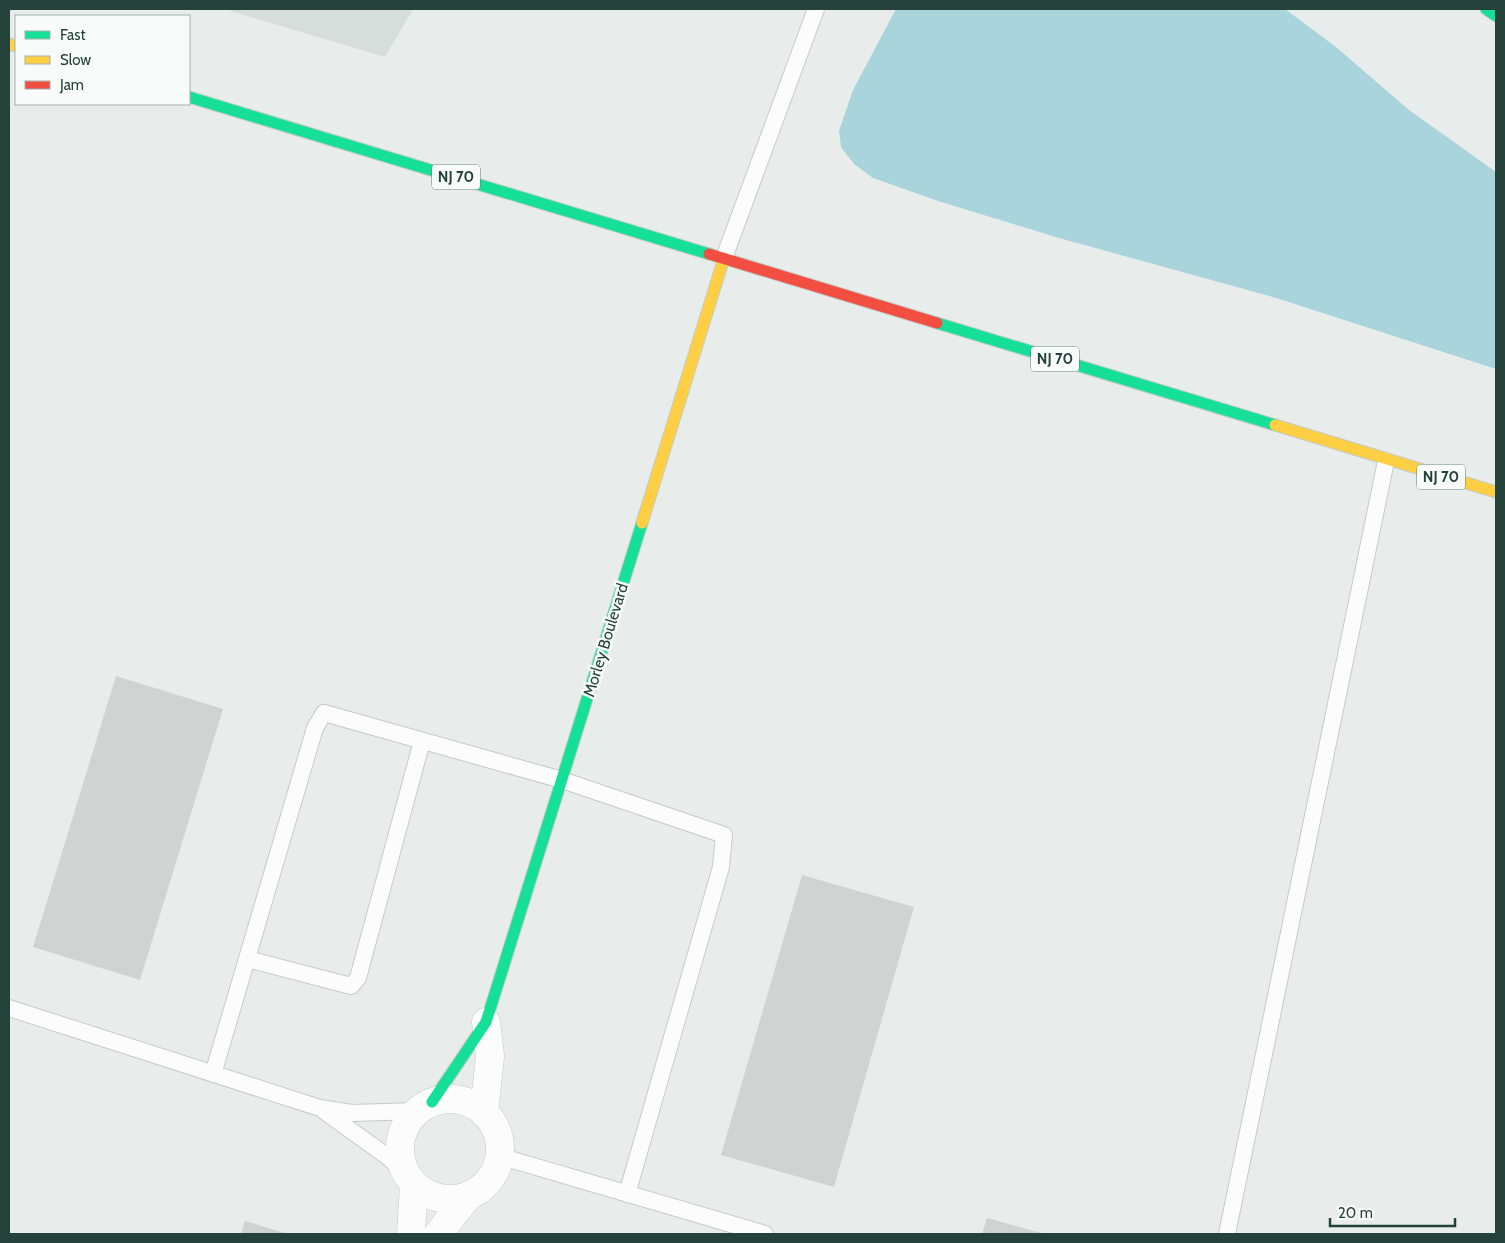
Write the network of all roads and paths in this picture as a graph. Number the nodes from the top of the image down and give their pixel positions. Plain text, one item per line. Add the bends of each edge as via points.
1 (816, 9) edge
2 (1486, 9) edge
3 (1496, 16) edge
4 (190, 97) edge
5 (724, 258) junction
6 (1386, 461) junction
7 (1496, 492) edge
8 (422, 741) junction
9 (562, 780) junction
10 (247, 959) junction
11 (9, 1008) edge
12 (486, 1022) junction
13 (213, 1074) junction
14 (424, 1106) junction
15 (320, 1108) junction
16 (484, 1113) junction
17 (499, 1156) junction
18 (412, 1181) junction
19 (627, 1194) junction
20 (469, 1195) junction
21 (412, 1234) edge
22 (438, 1234) edge
23 (765, 1234) edge
24 (1227, 1234) edge

1 - 5 lane
2 - 3 main road
4 - 5 main road, NJ 70
5 - 6 main road, NJ 70
5 - 9 main road, Morley Boulevard
6 - 7 main road, NJ 70
6 - 24 lane
8 - 9 lane
8 - 10 lane via 324,713 315,728
8 - 10 lane via 358,978 351,986
9 - 12 main road, Morley Boulevard
9 - 19 lane via 724,836 721,867
10 - 13 lane
11 - 13 lane
12 - 14 main road, Morley Boulevard
12 - 16 street, Morley Boulevard via 490,1056
13 - 15 lane
14 - 15 lane via 352,1113
14 - 16 street via 449,1098 473,1103
14 - 18 street via 407,1120 399,1143 402,1168
15 - 18 lane via 388,1157
16 - 17 street via 492,1119 501,1142
17 - 19 lane
17 - 20 street via 498,1166 485,1187
18 - 20 street via 416,1188 438,1199
18 - 21 street
19 - 23 lane
20 - 22 street

